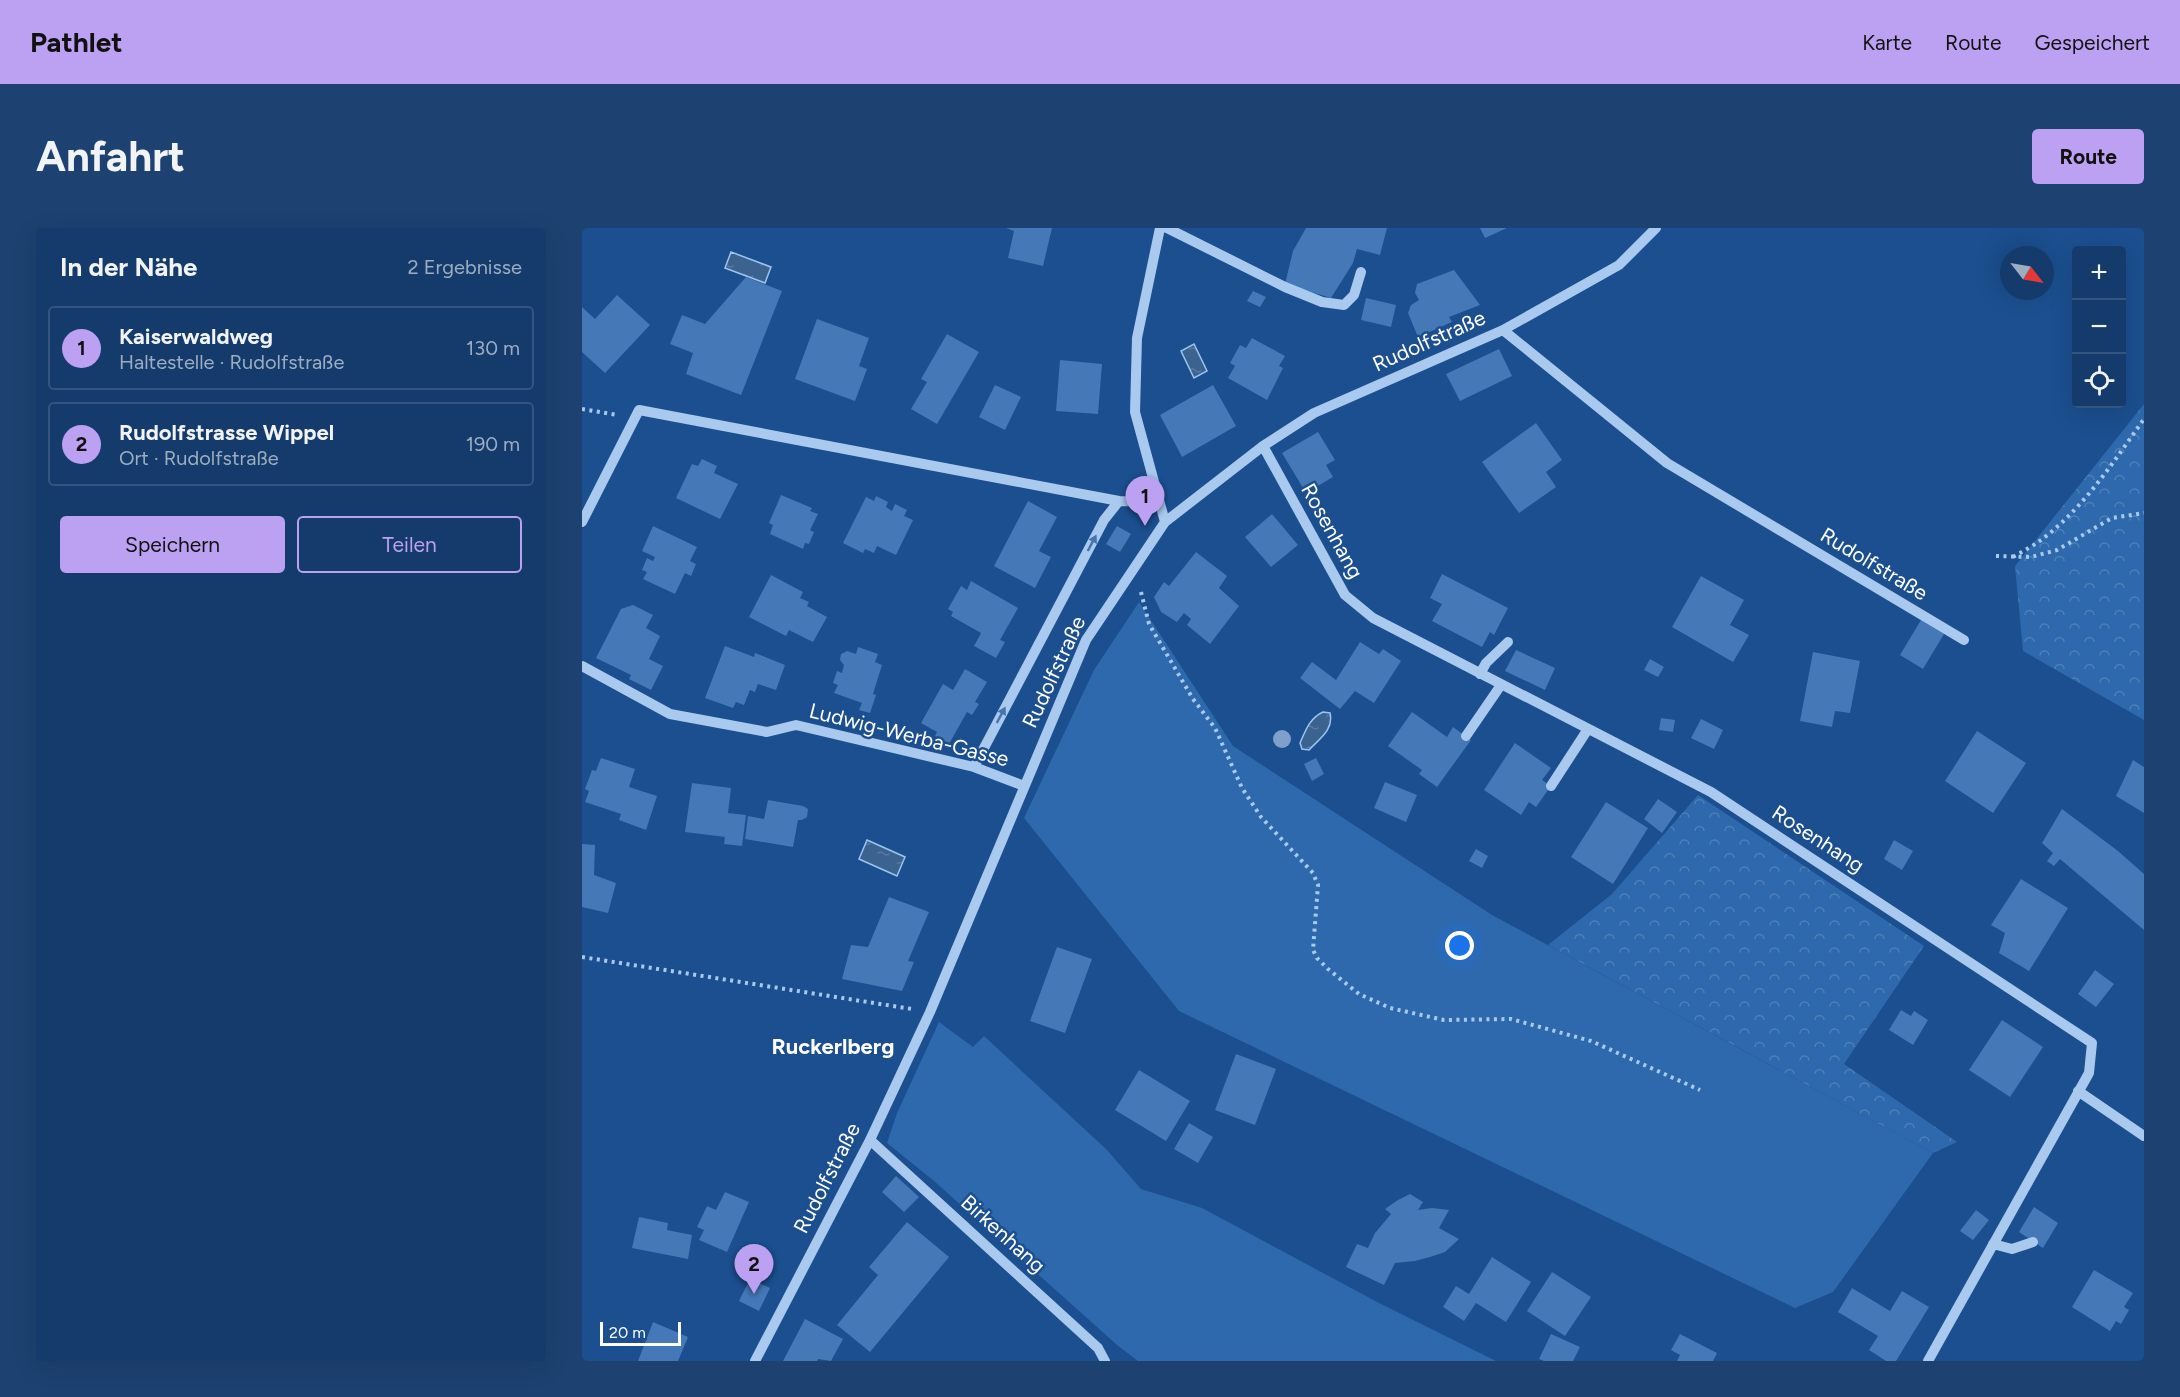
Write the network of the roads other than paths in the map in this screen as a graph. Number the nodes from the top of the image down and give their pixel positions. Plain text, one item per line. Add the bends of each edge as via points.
1 (1160, 228) edge
2 (1167, 228) edge
3 (1656, 228) edge
4 (1361, 272) dead end
5 (1503, 330) junction
6 (1263, 447) junction
7 (1119, 501) junction
8 (1158, 502) junction
9 (582, 522) edge
10 (1165, 522) junction
11 (1964, 640) dead end
12 (1508, 642) dead end
13 (582, 666) edge
14 (1480, 674) junction
15 (1501, 685) junction
16 (1588, 729) junction
17 (1466, 736) dead end
18 (974, 767) junction
19 (1024, 786) junction
20 (1551, 786) dead end
21 (2078, 1091) junction
22 (2144, 1136) edge
23 (870, 1140) junction
24 (2033, 1242) dead end
25 (1993, 1244) junction
26 (755, 1361) edge
27 (1105, 1361) edge
28 (1928, 1361) edge

1 - 8 street via 1137,338 1135,412
2 - 4 street via 1285,288 1322,302 1344,305 1354,295
3 - 5 street, Rudolfstraße via 1619,265
5 - 6 street, Rudolfstraße via 1314,413
5 - 11 street, Rudolfstraße via 1667,463
6 - 10 street, Rudolfstraße
6 - 14 street, Rosenhang via 1345,595 1373,618
7 - 8 street
7 - 9 street via 639,410
18 -> 7 street via 1104,520
8 - 10 street
10 - 19 street, Rudolfstraße via 1086,640
12 - 14 street
13 - 18 street, Ludwig-Werba-Gasse via 670,714 767,732 796,725
14 - 15 street, Rosenhang
15 - 16 street, Rosenhang
15 - 17 street
16 - 20 street
16 - 21 street, Rosenhang via 1711,792 2092,1043 2089,1073
18 - 19 street, Ludwig-Werba-Gasse
19 - 23 street, Rudolfstraße via 930,1012
21 - 22 street
21 - 25 street, Rosenhang
23 - 26 street, Rudolfstraße
23 - 27 street, Birkenhang via 1098,1348
24 - 25 street via 2012,1249
25 - 28 street, Rosenhang

